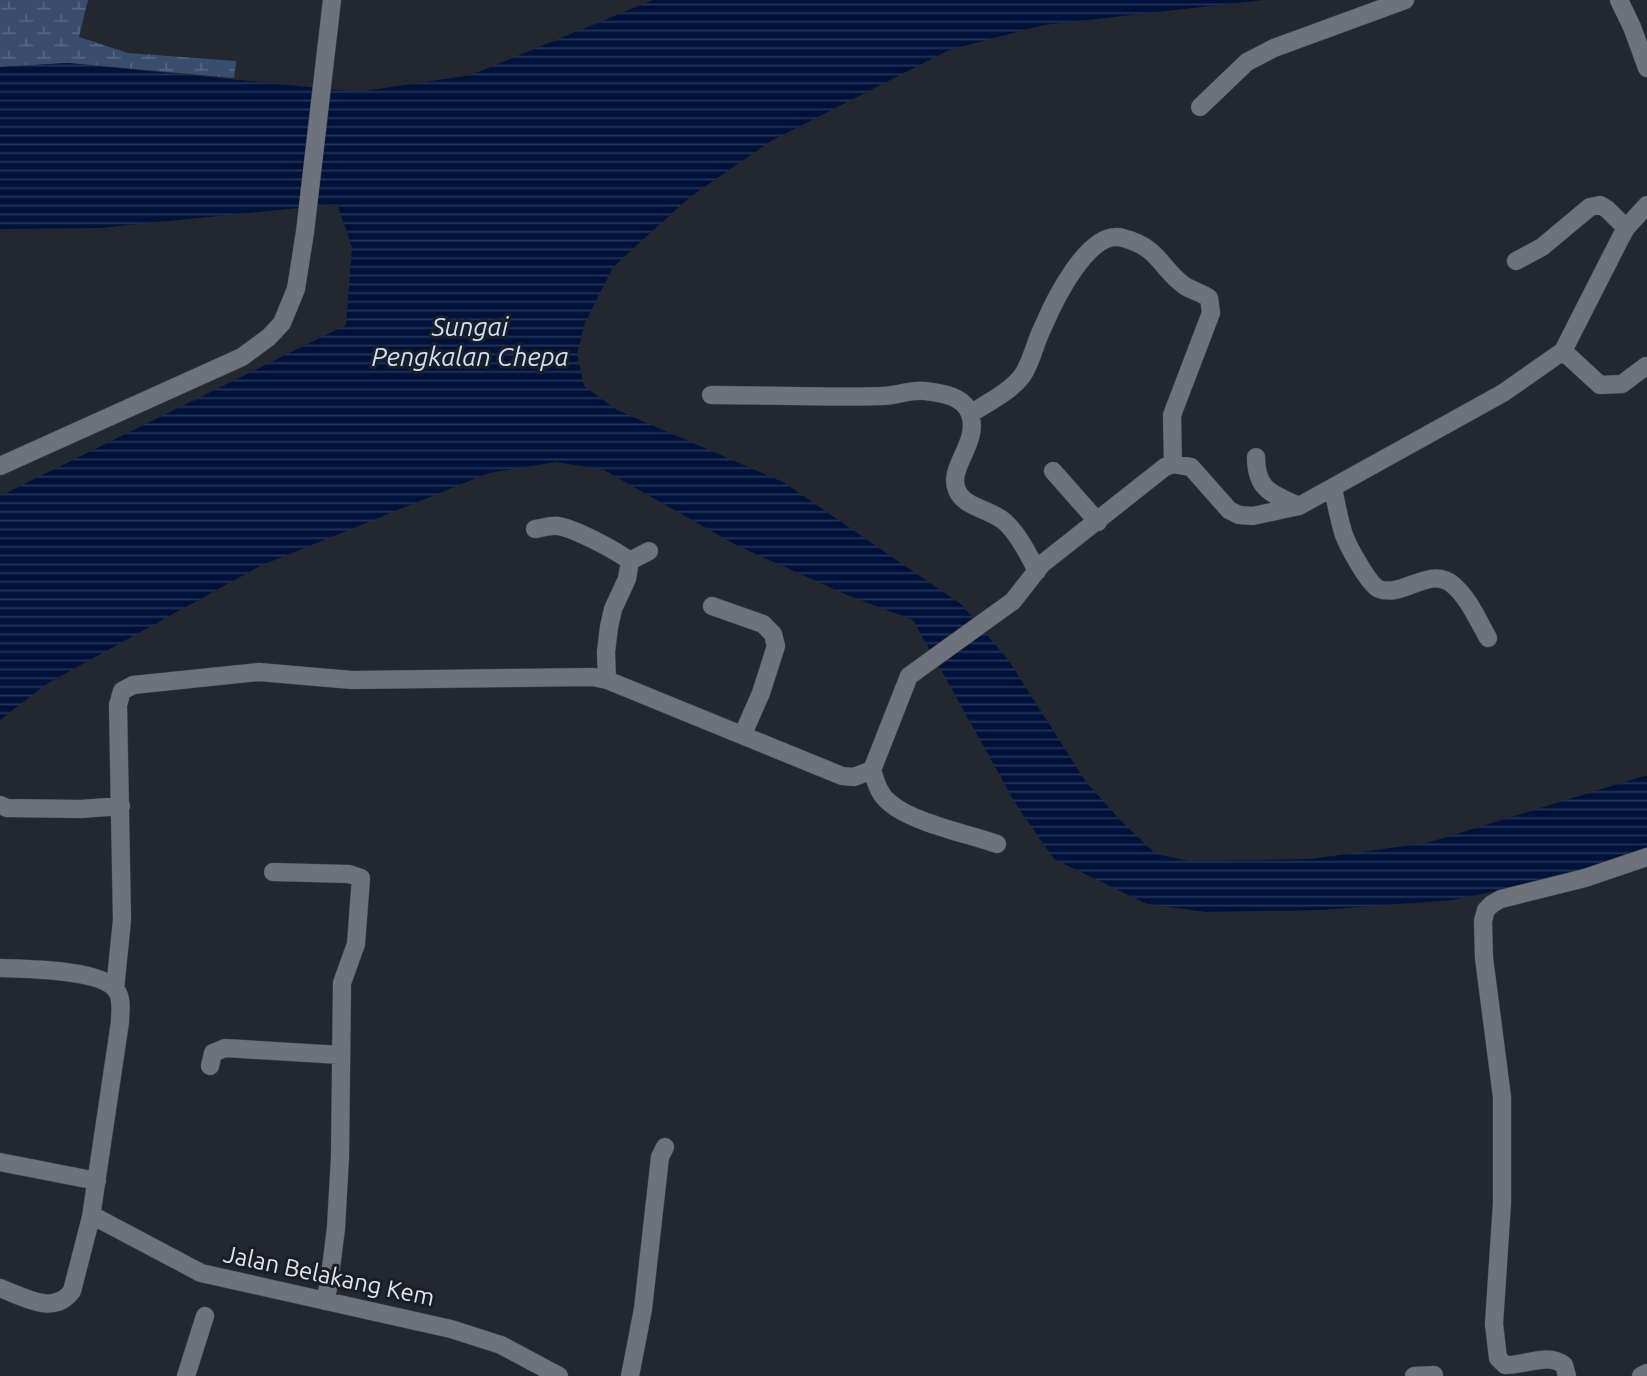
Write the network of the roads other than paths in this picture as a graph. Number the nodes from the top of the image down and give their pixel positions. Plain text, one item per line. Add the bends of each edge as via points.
1 (332, 0) edge
2 (1405, 0) edge
3 (1619, 0) edge
4 (1647, 68) edge
5 (1200, 107) dead end
6 (1647, 205) edge
7 (1626, 228) junction
8 (1516, 261) dead end
9 (1563, 351) junction
10 (1646, 366) edge
11 (711, 395) dead end
12 (970, 414) junction
13 (1256, 457) dead end
14 (1173, 464) junction
15 (0, 466) edge
16 (1052, 471) dead end
17 (1333, 488) junction
18 (1299, 506) junction
19 (1098, 522) junction
20 (535, 529) dead end
21 (649, 551) dead end
22 (630, 561) junction
23 (1037, 571) junction
24 (712, 606) dead end
25 (1488, 638) dead end
26 (607, 680) junction
27 (743, 734) junction
28 (872, 770) junction
29 (0, 805) edge
30 (121, 806) junction
31 (997, 844) dead end
32 (1647, 857) edge
33 (273, 872) dead end
34 (0, 968) edge
35 (116, 989) junction
36 (340, 1055) junction
37 (210, 1066) dead end
38 (665, 1147) dead end
39 (0, 1162) edge
40 (97, 1181) junction
41 (91, 1217) junction
42 (0, 1289) edge
43 (325, 1301) junction
44 (205, 1316) dead end
45 (1647, 1373) edge
46 (1434, 1375) edge
47 (186, 1376) edge
48 (559, 1376) edge
49 (630, 1376) edge
50 (1414, 1376) edge
51 (1567, 1376) edge
52 (1641, 1376) edge

1 - 15 street via 305,232 296,289 282,323 242,357
2 - 5 street via 1247,62
3 - 4 street
6 - 7 street
7 - 8 street via 1607,209 1590,206 1542,247
7 - 9 street
9 - 10 street via 1600,386 1622,384
9 - 17 street via 1503,393
11 - 12 street via 886,396 924,390 958,398
12 - 14 street via 1023,374 1072,272 1097,243 1105,238 1125,238 1149,248 1186,287 1209,298 1212,306 1172,415
12 - 23 street via 968,449 957,467 958,494 1004,521
13 - 18 street via 1260,481 1269,493
14 - 18 street via 1191,467 1229,510 1239,515
14 - 19 street
16 - 19 street
17 - 18 street
17 - 25 street via 1344,536 1371,583 1388,590 1421,580 1451,583
19 - 23 street
20 - 22 street via 556,526 571,530
21 - 22 street
22 - 26 street via 609,627
23 - 28 street via 1013,601 909,676
24 - 27 street via 763,624 773,634 776,646
26 - 27 street
26 - 30 street via 352,680 259,672 133,685 122,691 118,705
27 - 28 street via 842,776 854,778
28 - 31 street via 888,802 905,813
29 - 30 street
30 - 35 street via 122,920
32 - 51 street via 1501,899 1486,910 1483,921 1502,1097 1502,1203 1494,1324 1498,1358 1514,1365 1552,1358 1564,1364
33 - 36 street via 360,878 356,944 342,983
34 - 35 street via 85,975
35 - 40 street via 120,1022
36 - 37 street via 225,1048 213,1053
36 - 43 street via 336,1228
38 - 49 street
39 - 40 street
40 - 41 street
41 - 42 street via 76,1280 66,1300 42,1304
41 - 43 street, Jalan Belakang Kem via 201,1273
43 - 48 street, Jalan Belakang Kem via 501,1345
44 - 47 street
45 - 52 street
46 - 50 street

